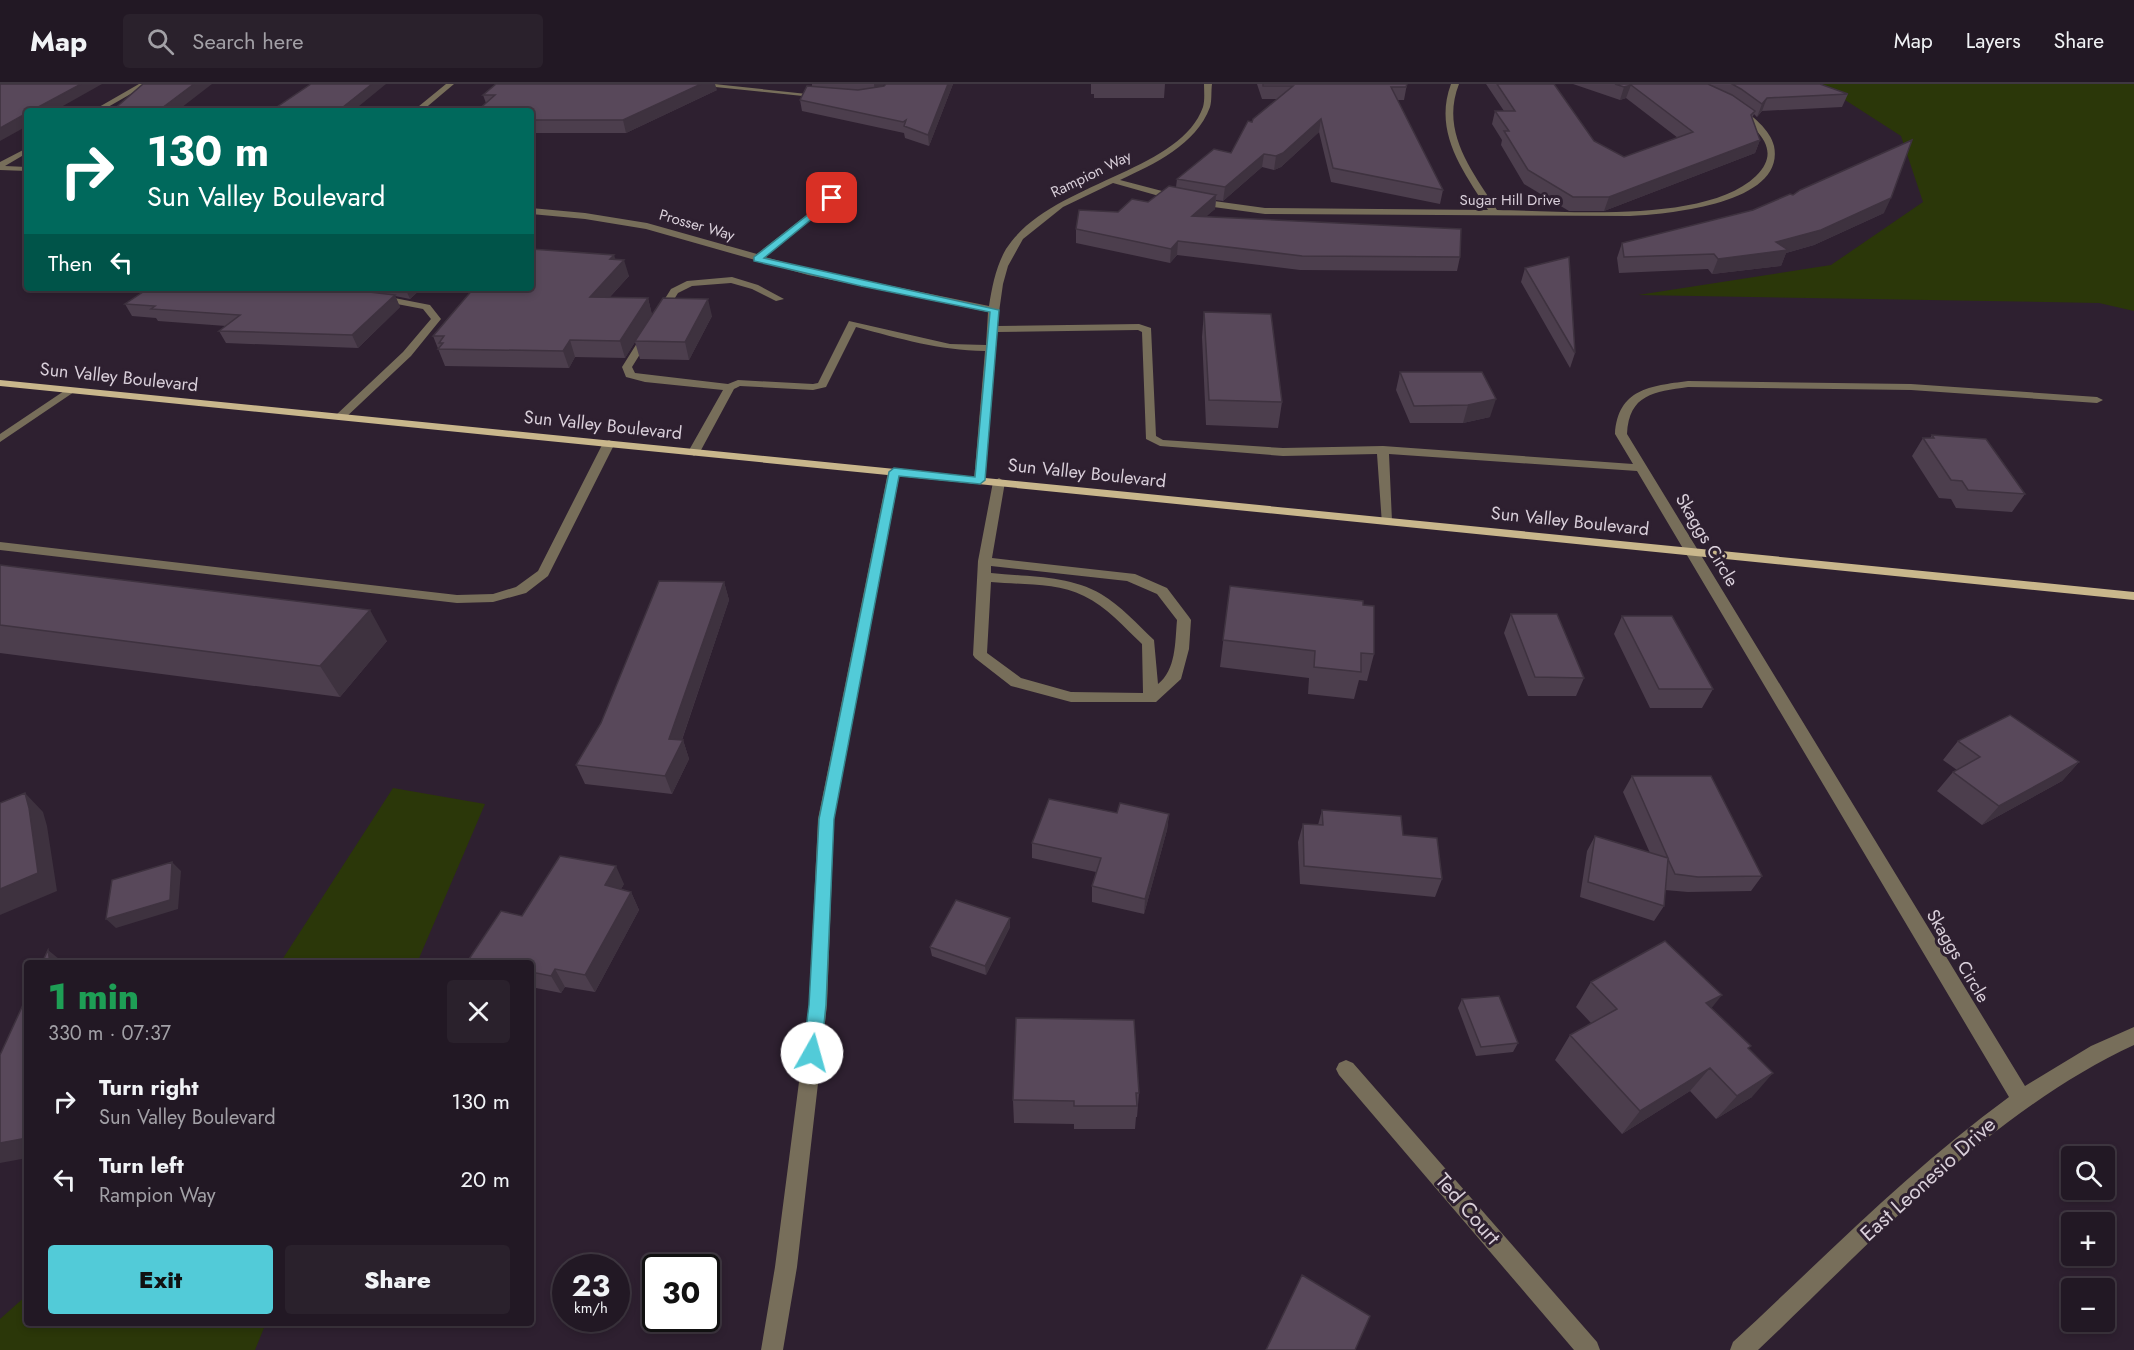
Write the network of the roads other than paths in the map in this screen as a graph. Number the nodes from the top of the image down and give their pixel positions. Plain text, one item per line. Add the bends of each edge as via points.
1 (144, 84) edge
2 (450, 84) edge
3 (690, 84) edge
4 (1208, 84) edge
5 (1455, 84) edge
6 (834, 97) edge
7 (1728, 104) edge
8 (101, 108) edge
9 (421, 108) edge
10 (24, 152) edge
11 (0, 166) edge
12 (24, 169) edge
13 (1112, 180) junction
14 (846, 187) dead end
15 (534, 211) edge
16 (1494, 213) junction
17 (758, 259) junction
18 (364, 296) edge
19 (779, 299) dead end
20 (994, 310) junction
21 (993, 329) junction
22 (991, 348) junction
23 (0, 383) edge
24 (730, 387) junction
25 (70, 390) junction
26 (2097, 400) dead end
27 (340, 417) junction
28 (0, 439) edge
29 (609, 443) junction
30 (1383, 450) junction
31 (694, 452) junction
32 (1641, 468) junction
33 (894, 472) junction
34 (980, 480) junction
35 (999, 482) junction
36 (1386, 521) junction
37 (0, 546) edge
38 (1690, 551) junction
39 (985, 561) junction
40 (984, 578) junction
41 (2134, 596) edge
42 (1151, 698) junction
43 (2134, 1036) edge
44 (1346, 1069) dead end
45 (2021, 1098) junction
46 (772, 1350) edge
47 (1589, 1350) edge
48 (1741, 1350) edge

1 - 8 street
2 - 9 street
3 - 6 street
4 - 13 street, Rampion Way via 1206,110 1188,134 1158,157
5 - 16 street via 1448,98 1448,125
7 - 16 street, Sugar Hill Drive via 1756,123 1773,148 1773,160 1767,171 1745,189 1695,206 1647,212
10 - 11 street
11 - 12 street
13 - 16 street, Sugar Hill Drive via 1184,200 1245,209
13 - 20 street, Rampion Way via 1055,208 1019,237 1005,263
14 - 17 street
15 - 17 street, Prosser Way via 647,226
17 - 20 street, Prosser Way
18 - 27 street via 426,306 436,319 406,354
19 - 24 street via 732,280 690,283 674,291 627,367 630,375 645,379
20 - 21 street, Rampion Way
21 - 22 street, Rampion Way
21 - 30 street via 1148,330 1150,436 1160,443 1284,452
22 - 24 street via 928,343 853,322 822,385 738,383
22 - 34 street, Rampion Way
23 - 25 main road, Sun Valley Boulevard
24 - 31 street
25 - 27 main road, Sun Valley Boulevard
25 - 28 street
26 - 32 street, Skaggs Circle via 1911,387 1688,384 1660,388 1639,396 1626,406 1620,418 1621,434
27 - 29 main road, Sun Valley Boulevard
29 - 31 main road, Sun Valley Boulevard
29 - 37 street via 543,573 521,590 493,598 457,599
30 - 32 street
30 - 36 street
31 - 33 main road, Sun Valley Boulevard
32 - 38 street, Skaggs Circle
33 - 34 main road, Sun Valley Boulevard
33 - 46 street via 826,819 818,1005
34 - 35 main road, Sun Valley Boulevard
35 - 36 main road, Sun Valley Boulevard
35 - 39 street
36 - 38 main road, Sun Valley Boulevard
38 - 41 main road, Sun Valley Boulevard
38 - 45 street, Skaggs Circle
39 - 40 street
39 - 42 street via 1130,577 1162,591 1184,620 1182,649 1174,679
40 - 42 street via 1086,592 1115,610 1149,643
40 - 42 street via 980,655 1016,682 1071,698
43 - 45 street, East Leonesio Drive via 2104,1049
44 - 47 street, Ted Court
45 - 48 street, East Leonesio Drive via 1948,1156

